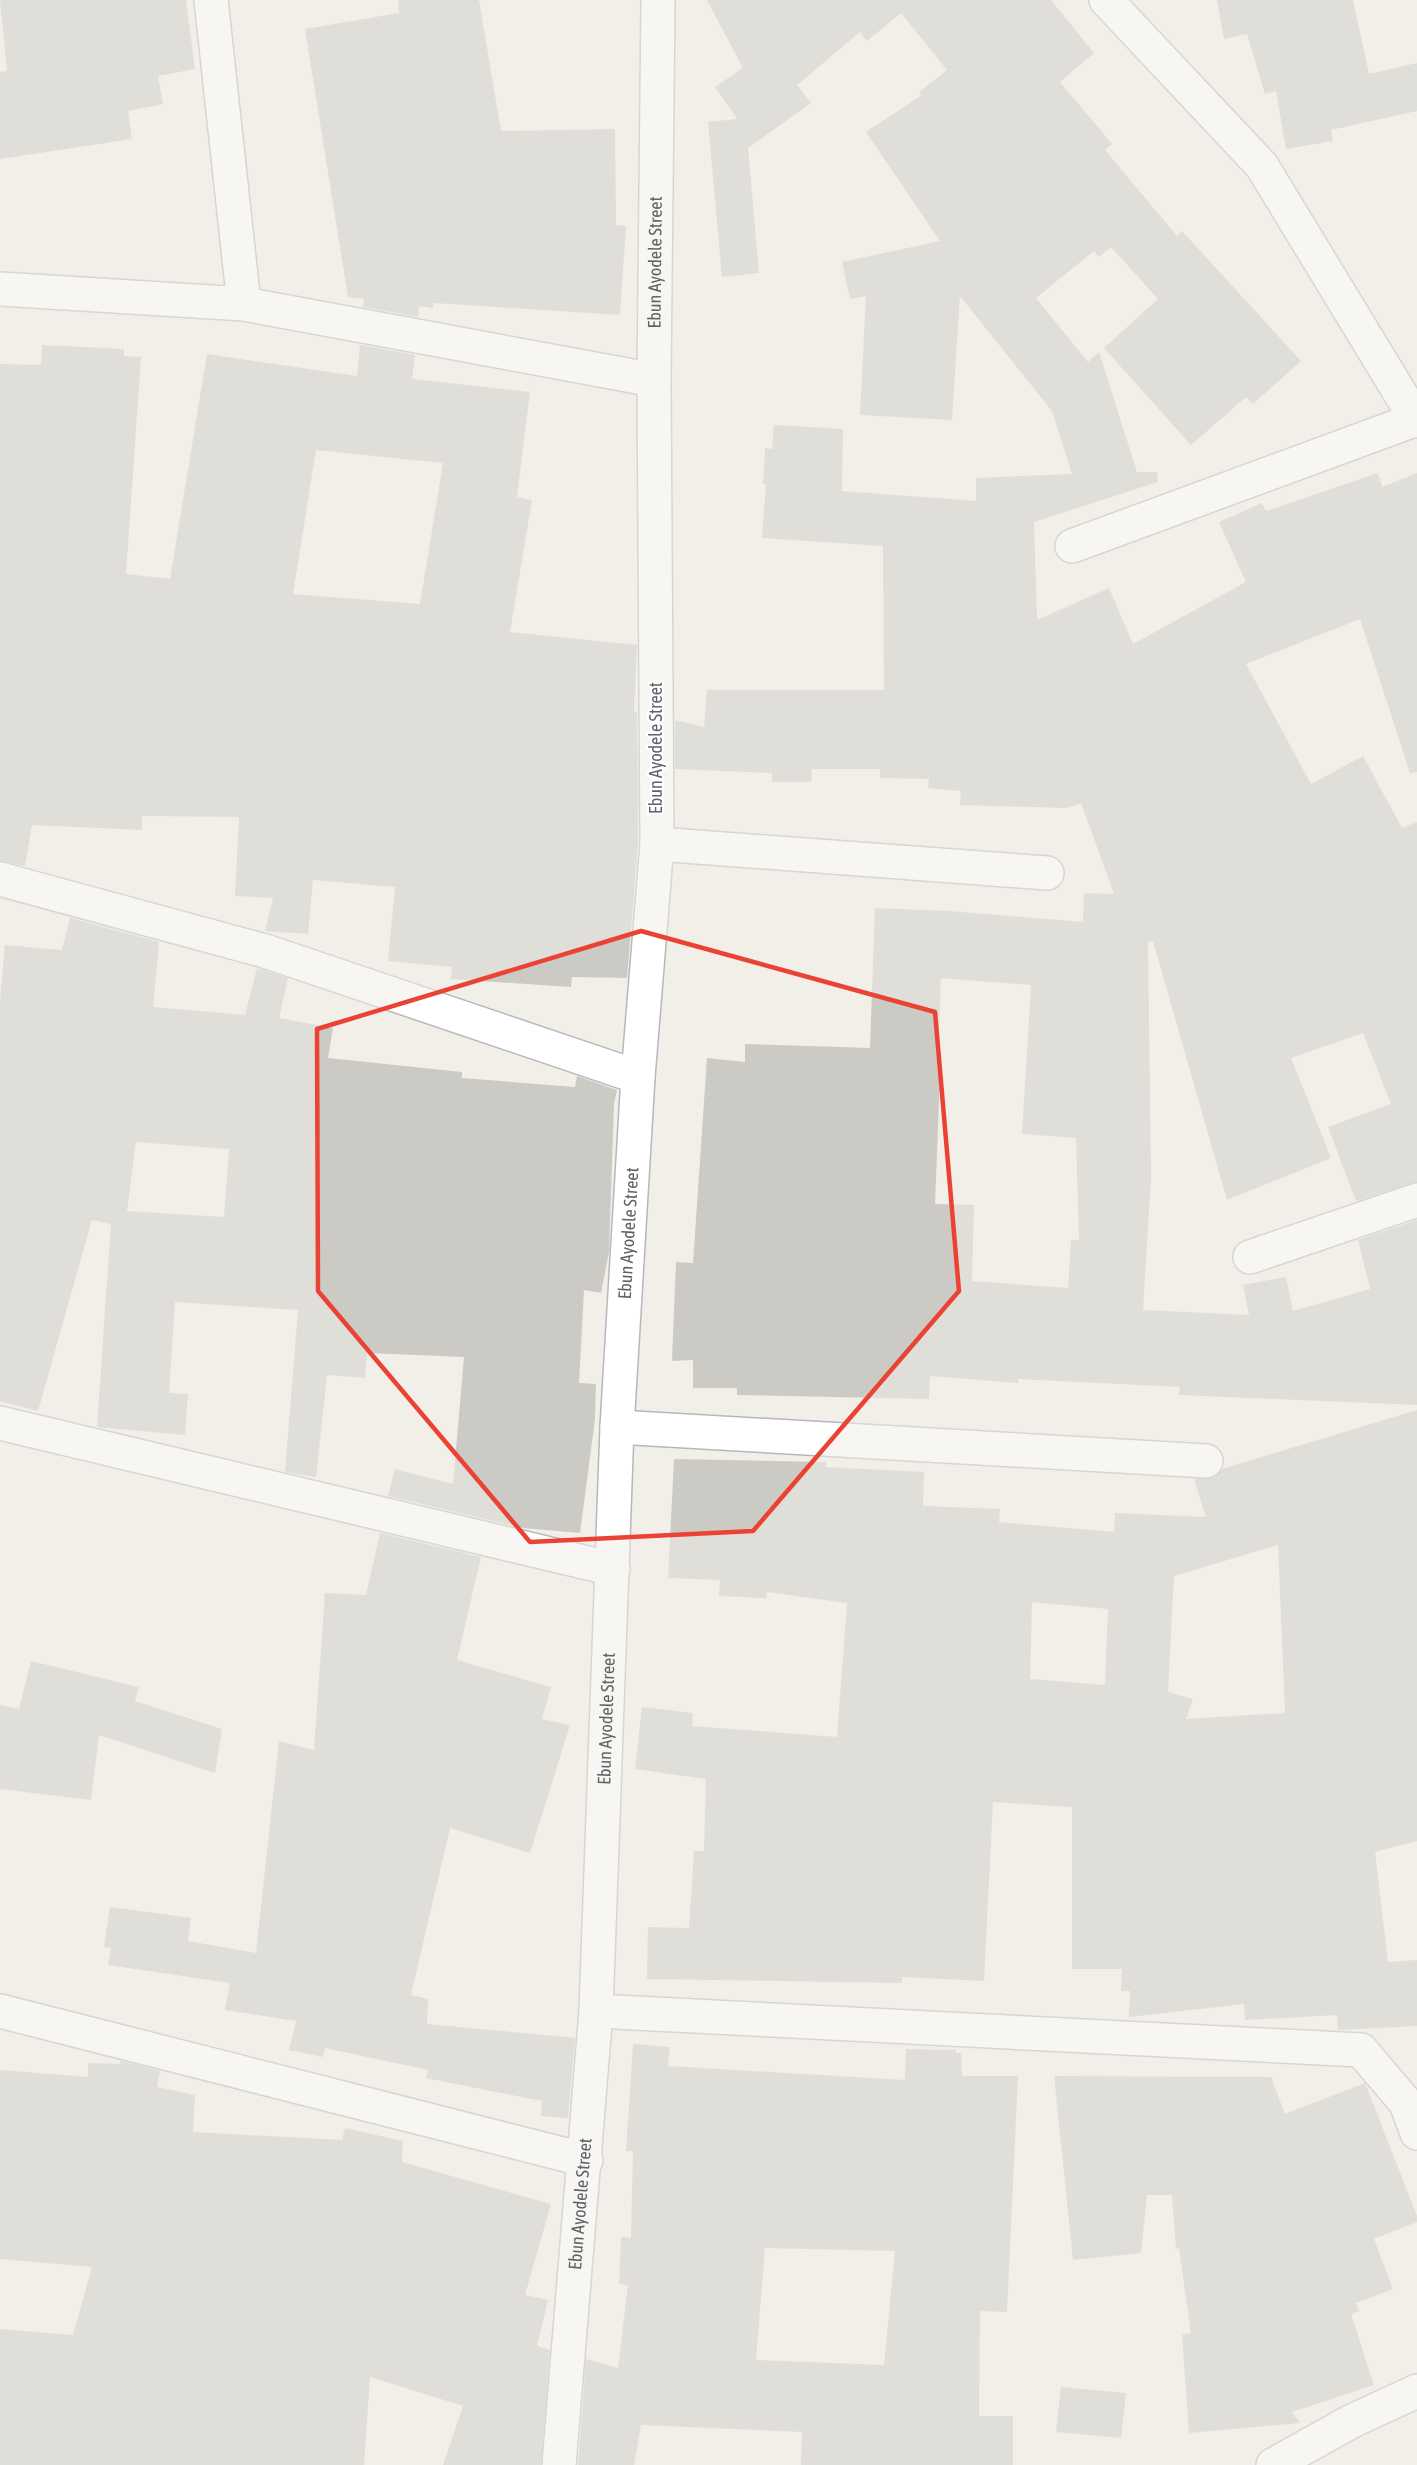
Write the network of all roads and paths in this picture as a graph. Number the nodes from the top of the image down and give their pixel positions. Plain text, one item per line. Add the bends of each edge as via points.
1 (212, 0) edge
2 (658, 0) edge
3 (1106, 0) edge
4 (0, 289) edge
5 (244, 304) junction
6 (654, 380) junction
7 (1417, 420) edge
8 (1072, 546) dead end
9 (657, 844) junction
10 (1047, 873) dead end
11 (0, 879) edge
12 (638, 1077) junction
13 (1417, 1200) edge
14 (1250, 1257) dead end
15 (0, 1423) edge
16 (618, 1427) junction
17 (1206, 1461) dead end
18 (613, 1569) junction
19 (0, 2011) edge
20 (596, 2011) junction
21 (1417, 2133) edge
22 (586, 2160) junction
23 (1417, 2391) edge
24 (559, 2465) edge
25 (1273, 2465) edge

1 - 5 street
2 - 6 street, Ebun Ayodele Street
3 - 7 street via 1262,166
4 - 5 street
5 - 6 street
6 - 9 street, Ebun Ayodele Street
7 - 8 street
9 - 10 street
9 - 12 street, Ebun Ayodele Street
11 - 12 street via 265,951
12 - 16 street, Ebun Ayodele Street
13 - 14 street
15 - 18 street
16 - 17 street
16 - 18 street, Ebun Ayodele Street
18 - 20 street, Ebun Ayodele Street
19 - 22 street
20 - 21 street via 1361,2050 1406,2103
20 - 22 street, Ebun Ayodele Street
22 - 24 street, Ebun Ayodele Street
23 - 25 street via 1352,2421

